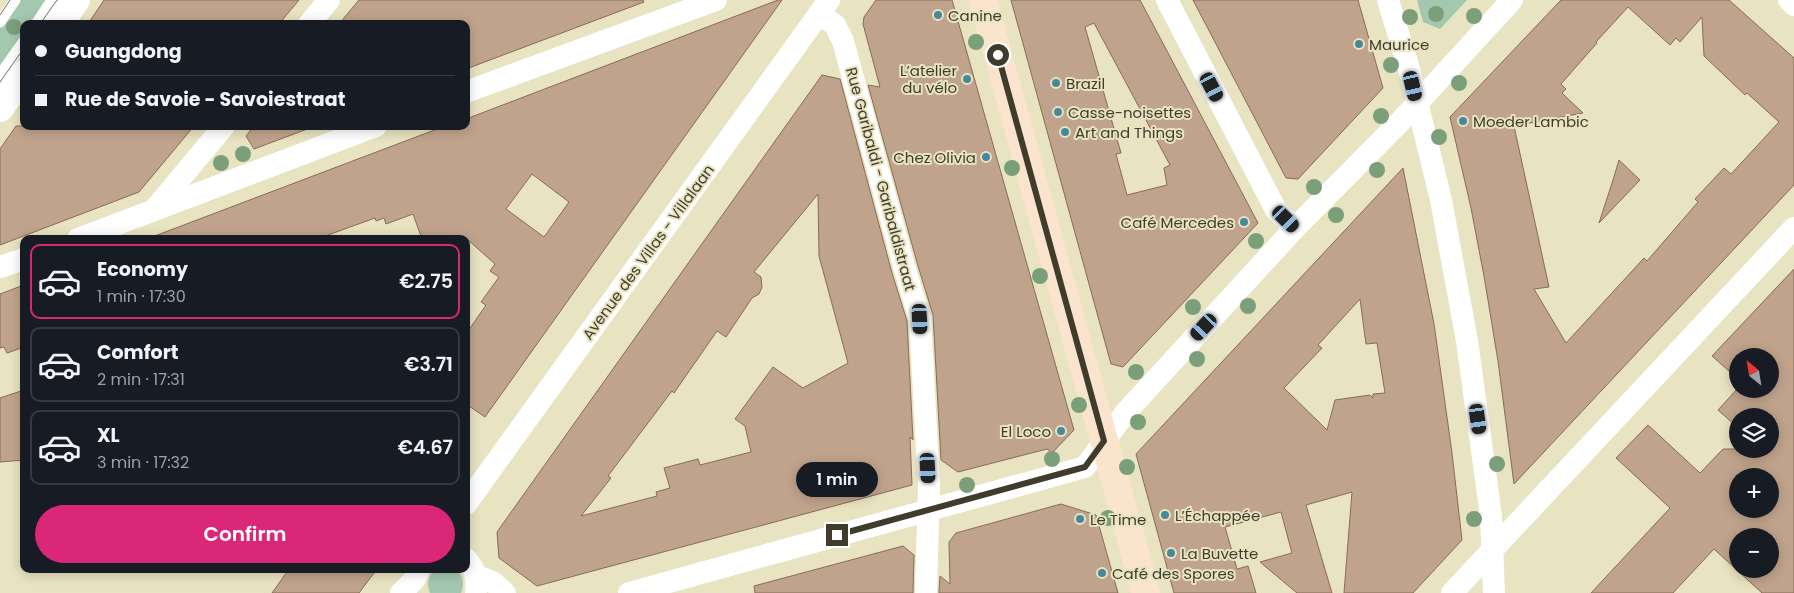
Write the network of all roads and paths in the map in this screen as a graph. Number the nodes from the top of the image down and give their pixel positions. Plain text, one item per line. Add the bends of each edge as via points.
1 (15, 0) edge
2 (52, 0) edge
3 (76, 0) edge
4 (329, 0) edge
5 (716, 0) edge
6 (983, 0) edge
7 (1167, 0) edge
8 (1388, 0) edge
9 (1512, 0) edge
10 (1789, 0) edge
11 (1794, 5) edge
12 (824, 7) edge
13 (39, 20) edge
14 (62, 20) edge
15 (312, 20) edge
16 (0, 22) edge
17 (20, 47) edge
18 (0, 75) edge
19 (20, 80) edge
20 (470, 91) edge
21 (1417, 103) junction
22 (0, 108) edge
23 (221, 130) edge
24 (366, 130) edge
25 (153, 211) junction
26 (1295, 228) junction
27 (1794, 228) edge
28 (89, 235) edge
29 (20, 260) edge
30 (0, 268) edge
31 (1104, 441) junction
32 (470, 498) edge
33 (928, 509) junction
34 (1492, 549) junction
35 (473, 576) edge
36 (505, 593) edge
37 (629, 593) edge
38 (926, 593) edge
39 (1146, 593) edge
40 (1452, 593) edge
41 (1494, 593) edge

1 - 16 lane
2 - 13 lane
3 - 14 street
4 - 15 street
5 - 20 street
6 - 31 main road
7 - 26 street via 1276,210
8 - 21 street
9 - 21 street
10 - 11 street
12 - 32 street, Avenue des Villas - Villalaan
12 - 33 street, Rue Garibaldi - Garibaldistraat via 842,41 920,319
17 - 18 lane
19 - 22 street
21 - 26 street
21 - 34 street via 1441,200 1467,341 1491,516
23 - 25 street
24 - 25 street
25 - 28 street
26 - 31 street via 1126,412
27 - 34 street
29 - 30 street
31 - 33 street via 1085,467
31 - 39 main road
33 - 37 street
33 - 38 street, Rue Garibaldi - Garibaldistraat
34 - 40 street
34 - 41 street
35 - 36 street via 493,582

